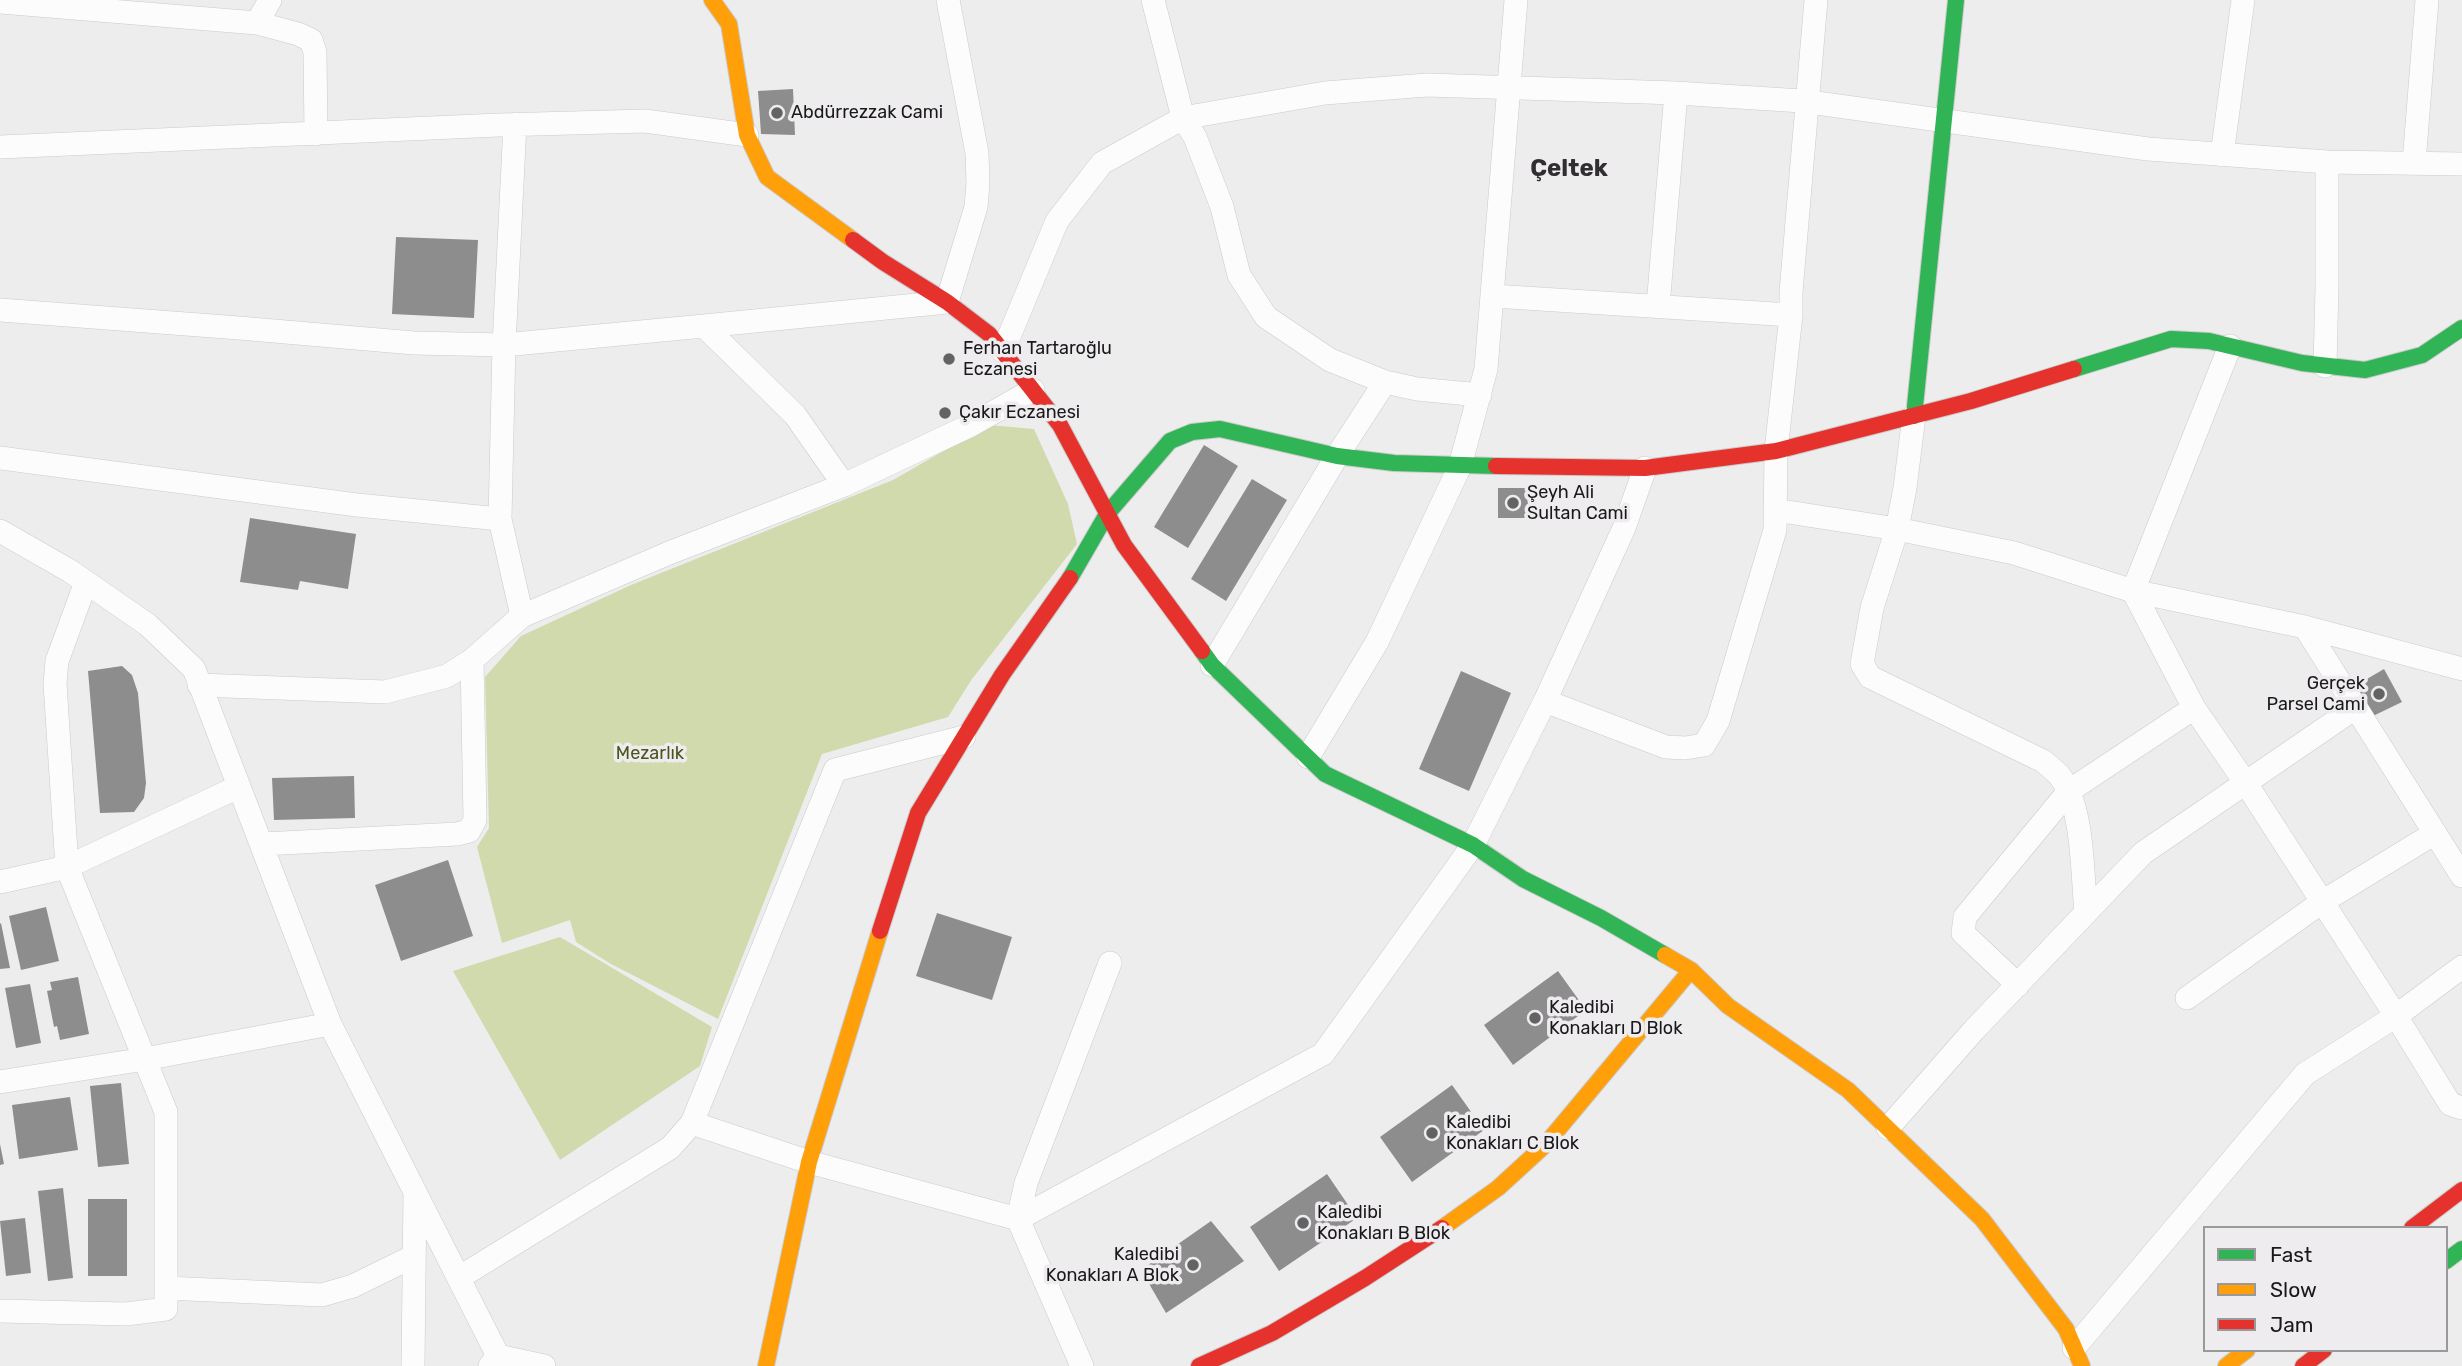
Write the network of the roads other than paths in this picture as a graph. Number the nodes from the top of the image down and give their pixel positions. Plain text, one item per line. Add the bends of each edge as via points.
1 (270, 0) edge
2 (712, 0) edge
3 (948, 0) edge
4 (1153, 0) edge
5 (1516, 0) edge
6 (1816, 0) edge
7 (1956, 0) edge
8 (2243, 0) edge
9 (2427, 0) edge
10 (0, 2) edge
11 (257, 23) junction
12 (1510, 88) junction
13 (1676, 93) junction
14 (1807, 102) junction
15 (1183, 118) junction
16 (1944, 121) junction
17 (514, 124) junction
18 (316, 134) junction
19 (747, 135) junction
20 (0, 147) edge
21 (2222, 155) junction
22 (2327, 162) junction
23 (2414, 163) junction
24 (2462, 164) edge
25 (1493, 296) junction
26 (947, 302) junction
27 (1658, 306) junction
28 (0, 310) edge
29 (1791, 315) junction
30 (704, 326) junction
31 (2462, 328) edge
32 (504, 345) junction
33 (2230, 346) junction
34 (1003, 351) junction
35 (2325, 366) junction
36 (1385, 382) junction
37 (1033, 390) junction
38 (1480, 395) junction
39 (1914, 416) junction
40 (1776, 451) junction
41 (1337, 456) junction
42 (0, 458) edge
43 (1460, 466) junction
44 (1645, 468) junction
45 (844, 485) junction
46 (1775, 510) junction
47 (1107, 514) junction
48 (500, 519) junction
49 (1897, 529) junction
50 (0, 531) edge
51 (86, 582) junction
52 (2133, 591) junction
53 (522, 616) junction
54 (2305, 627) junction
55 (472, 660) junction
56 (1212, 665) junction
57 (2462, 669) edge
58 (199, 685) junction
59 (1545, 701) junction
60 (2194, 708) junction
61 (2355, 708) junction
62 (964, 737) junction
63 (1308, 757) junction
64 (2245, 782) junction
65 (238, 787) junction
66 (2069, 791) junction
67 (2435, 833) junction
68 (263, 844) junction
69 (1474, 845) junction
70 (67, 867) junction
71 (2462, 876) edge
72 (0, 883) edge
73 (2322, 902) junction
74 (2086, 914) junction
75 (1110, 963) dead end
76 (2462, 967) edge
77 (1691, 970) junction
78 (2018, 985) junction
79 (2187, 998) dead end
80 (2396, 1016) junction
81 (330, 1024) junction
82 (145, 1059) junction
83 (0, 1082) edge
84 (2462, 1108) edge
85 (692, 1123) junction
86 (1888, 1128) junction
87 (809, 1162) junction
88 (415, 1189) junction
89 (2462, 1191) edge
90 (1018, 1219) junction
91 (2415, 1226) edge
92 (414, 1256) junction
93 (460, 1277) junction
94 (166, 1288) junction
95 (0, 1311) edge
96 (2244, 1352) edge
97 (2321, 1352) edge
98 (2078, 1357) edge
99 (494, 1361) edge
100 (414, 1366) edge
101 (544, 1366) edge
102 (766, 1366) edge
103 (1082, 1366) edge
104 (1199, 1366) edge
105 (2226, 1366) edge
106 (2303, 1366) edge

1 - 11 street
2 - 19 main road via 729,24
3 - 26 street via 977,153 978,183 976,207
4 - 15 street
5 - 12 street
6 - 14 street
7 - 16 main road
8 - 21 street
9 - 23 street
10 - 11 street
11 - 18 street via 311,40
12 - 13 street
12 - 15 street via 1427,85 1325,93
12 - 25 street
13 - 14 street
13 - 27 street
14 - 16 street
14 - 29 street
15 - 34 street via 1102,163 1057,220
15 - 36 street via 1222,207 1239,275 1266,317 1330,360
16 - 21 street
16 - 39 main road
17 - 18 street
17 - 19 street via 645,121
17 - 32 street
18 - 20 street
19 - 26 main road via 767,177 883,262
21 - 22 street
22 - 23 street
22 - 35 street
23 - 24 street
25 - 27 street
25 - 38 street
26 - 30 street
26 - 34 main road via 989,334
27 - 29 street
28 - 32 street via 414,343
29 - 40 street
30 - 32 street
30 - 45 street via 795,415
31 - 35 main road via 2422,355 2365,370
32 - 48 street
33 - 35 main road
33 - 39 main road via 2171,339
33 - 52 street
34 - 37 main road
36 - 38 street
36 - 41 street
37 - 45 street
37 - 47 main road via 1060,425
38 - 43 street
39 - 40 main road
39 - 49 street
40 - 44 main road
40 - 46 street
41 - 43 main road
41 - 47 main road via 1220,429 1192,432 1170,441
41 - 56 street
42 - 48 street
43 - 44 main road
43 - 63 street via 1377,642
44 - 59 street via 1624,528
45 - 53 street
46 - 49 street
46 - 59 street via 1775,530 1718,721 1704,745 1666,747
47 - 56 main road via 1124,545
47 - 62 main road via 1068,582
48 - 53 street
49 - 52 street via 2014,554
49 - 66 street via 1866,639 1862,664 1870,677 2043,761
50 - 51 street
51 - 58 street via 148,625 194,669
51 - 70 street via 57,661 55,684
52 - 54 street
52 - 60 street
53 - 55 street
54 - 57 street
54 - 61 street
55 - 58 street via 447,676 385,692
55 - 68 street via 475,820 469,831
56 - 63 main road
58 - 65 street
59 - 69 street
60 - 64 street
60 - 66 street
61 - 64 street
61 - 67 street
62 - 85 street via 835,770
62 - 87 main road via 918,813
63 - 69 main road via 1325,774
64 - 73 street
64 - 74 street via 2143,853
65 - 68 street
65 - 70 street
66 - 74 street via 2076,814
66 - 78 street via 1965,917 1963,933
67 - 71 street
67 - 73 street
68 - 81 street
69 - 77 main road via 1523,879
69 - 90 street via 1323,1054
70 - 72 street
70 - 82 street
73 - 79 street
73 - 80 street
74 - 78 street
75 - 90 street via 1026,1183
76 - 80 street
77 - 86 main road via 1728,1006 1848,1090
77 - 104 main road via 1545,1145 1498,1188 1342,1292 1272,1333
78 - 86 street
80 - 84 street via 2450,1104
80 - 98 street via 2305,1074
81 - 82 street
81 - 88 street
82 - 83 street
82 - 94 street via 166,1112
85 - 87 street
85 - 93 street via 670,1148
86 - 98 main road via 1982,1219 2066,1329
87 - 90 street
87 - 102 main road
88 - 92 street
88 - 93 street
89 - 91 main road
90 - 103 street
92 - 94 street via 353,1286 322,1295
92 - 100 street
93 - 99 street
94 - 95 street via 166,1308 126,1314
96 - 105 main road
97 - 106 main road
99 - 101 street

